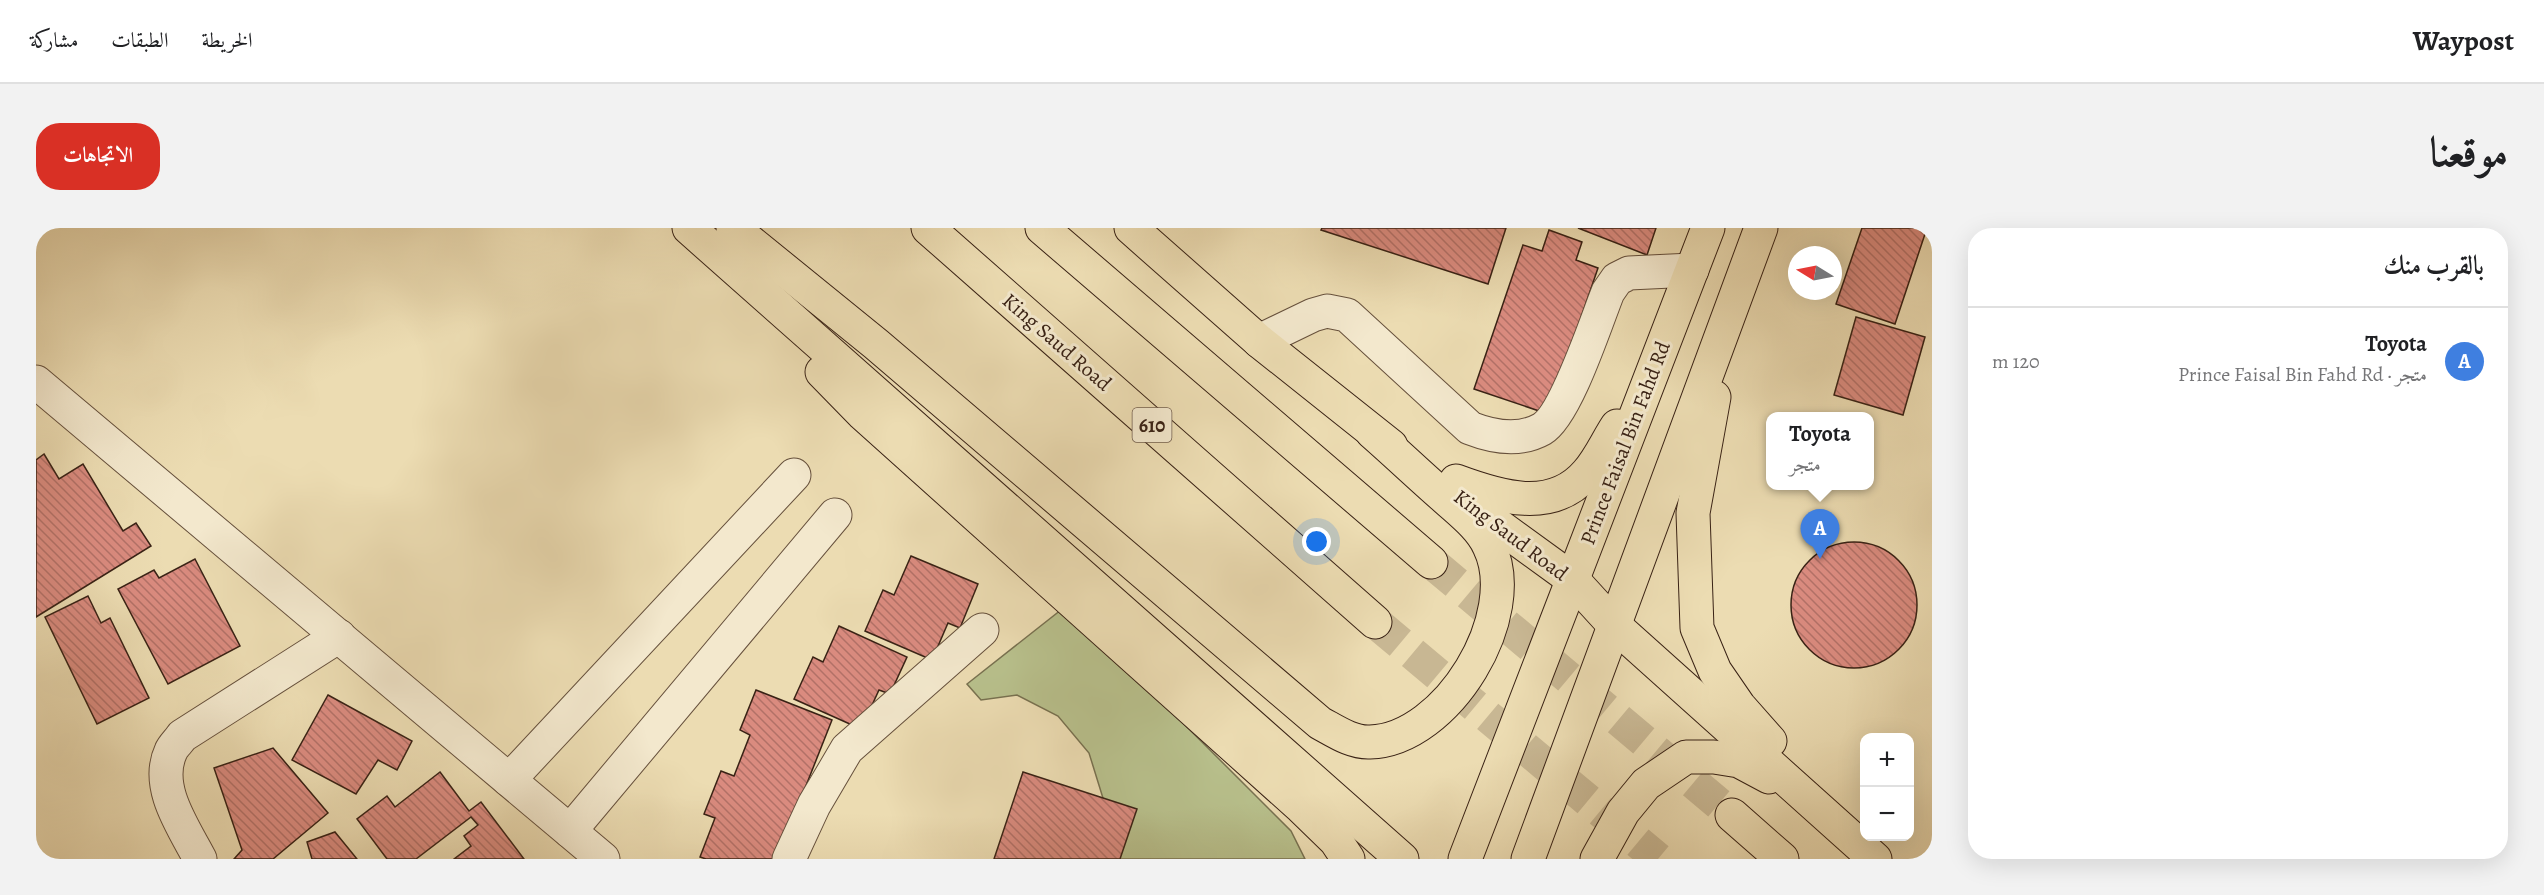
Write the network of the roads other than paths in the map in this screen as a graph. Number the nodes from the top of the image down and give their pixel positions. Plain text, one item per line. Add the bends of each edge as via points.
1 (683, 228) edge
2 (689, 228) edge
3 (733, 228) edge
4 (928, 228) edge
5 (1042, 228) edge
6 (1131, 228) edge
7 (1708, 228) edge
8 (1761, 228) edge
9 (1692, 270) junction
10 (1729, 312) junction
11 (1259, 341) junction
12 (1657, 360) junction
13 (36, 382) edge
14 (1372, 432) junction
15 (1422, 469) junction
16 (794, 475) dead end
17 (835, 515) dead end
18 (1431, 562) tunnel mouth
19 (1572, 579) junction
20 (1375, 622) tunnel mouth
21 (1614, 625) junction
22 (982, 630) dead end
23 (339, 636) junction
24 (509, 780) junction
25 (1798, 791) junction
26 (1732, 815) tunnel mouth
27 (570, 831) junction
28 (1870, 855) edge
29 (200, 859) edge
30 (603, 859) edge
31 (789, 859) edge
32 (1348, 859) edge
33 (1402, 859) edge
34 (1465, 859) edge
35 (1528, 859) edge
36 (1597, 859) edge
37 (1782, 859) edge

1 - 32 main road via 863,414 1300,806 1336,841
2 - 33 main road
3 - 14 main road via 876,344 1320,723 1344,736 1369,742 1402,736 1424,723 1464,679 1491,627 1497,571 1489,545 1473,523
4 - 20 main road, King Saud Road / 610
5 - 18 main road
6 - 11 main road, King Saud Road
7 - 9 main road, Prince Faisal Bin Fahd Rd
8 - 10 main road
9 - 11 street via 1629,273 1617,279 1608,292 1560,410 1543,429 1521,436 1491,436 1470,428 1347,315 1327,311 1313,315
9 - 12 main road, Prince Faisal Bin Fahd Rd
10 - 21 main road
10 - 28 main road via 1693,513 1697,628 1715,671 1739,706
11 - 14 main road, King Saud Road
12 - 15 main road via 1587,473 1565,492 1543,498 1493,495
12 - 19 main road, Prince Faisal Bin Fahd Rd
13 - 23 street
14 - 15 main road, King Saud Road
15 - 19 main road, King Saud Road
16 - 24 street
17 - 27 street
19 - 21 main road, King Saud Road
19 - 34 main road, Prince Faisal Bin Fahd Rd
21 - 25 main road, King Saud Road
21 - 35 main road
22 - 31 street via 847,749 814,805
23 - 24 street
23 - 29 street via 182,736 171,751 166,775 171,804
24 - 27 street
25 - 28 main road, King Saud Road
25 - 36 main road via 1739,761 1686,756 1646,784 1623,812
26 - 37 main road
27 - 30 street

